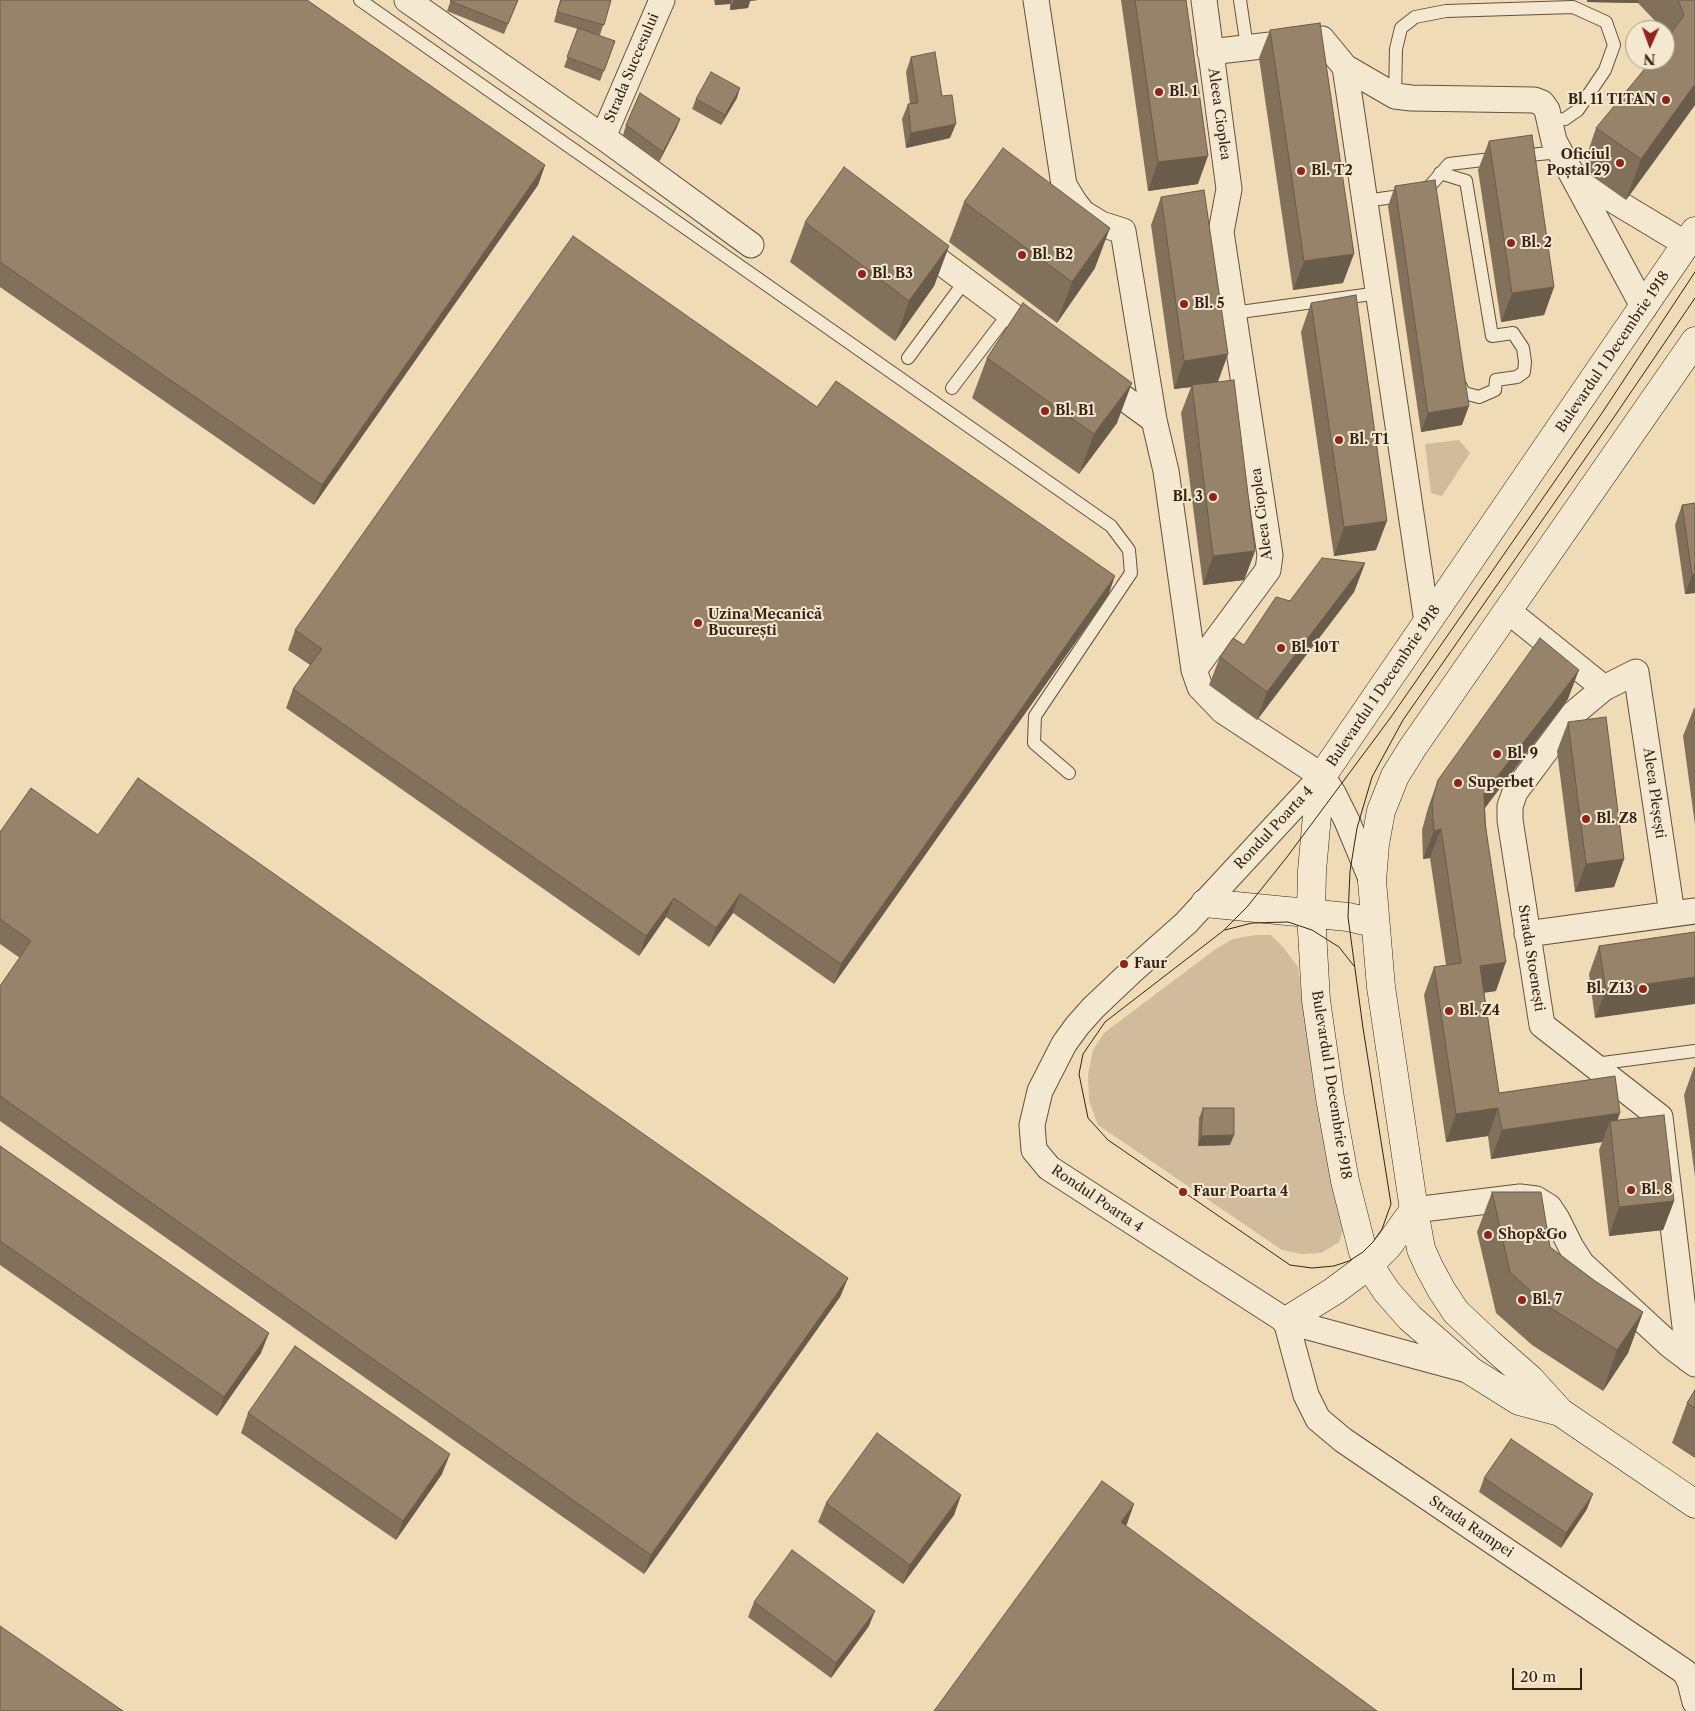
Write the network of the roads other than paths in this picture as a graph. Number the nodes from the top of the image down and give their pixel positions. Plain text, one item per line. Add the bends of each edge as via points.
1 (360, 0) edge
2 (662, 0) edge
3 (1036, 0) edge
4 (1204, 0) edge
5 (1240, 0) edge
6 (413, 2) edge
7 (1247, 47) junction
8 (1210, 52) junction
9 (1345, 67) junction
10 (1395, 96) junction
11 (1550, 121) junction
12 (603, 137) junction
13 (1560, 152) junction
14 (1440, 173) junction
15 (1572, 176) junction
16 (1365, 201) junction
17 (895, 228) edge
18 (1690, 238) edge
19 (750, 245) dead end
20 (966, 281) junction
21 (1379, 293) junction
22 (1644, 308) junction
23 (1009, 313) junction
24 (1234, 314) junction
25 (1695, 341) edge
26 (1061, 352) edge
27 (908, 358) dead end
28 (1456, 365) edge
29 (1084, 368) edge
30 (952, 388) dead end
31 (1154, 420) junction
32 (1508, 611) junction
33 (1428, 622) junction
34 (1194, 670) junction
35 (1636, 672) joint
36 (1604, 688) junction
37 (1069, 773) dead end
38 (1322, 776) junction
39 (1372, 881) junction
40 (1205, 903) junction
41 (1683, 912) edge
42 (1312, 913) junction
43 (1374, 923) junction
44 (1527, 934) junction
45 (1695, 1051) edge
46 (1592, 1064) junction
47 (1414, 1210) junction
48 (1369, 1265) junction
49 (1286, 1320) junction
50 (1692, 1362) edge
51 (1471, 1371) junction
52 (1560, 1412) junction
53 (1695, 1504) edge
54 (1695, 1702) edge

1 - 37 lane via 1111,526 1129,550 1131,573 1034,716 1034,743
2 - 12 street, Strada Succesului
3 - 31 street via 1064,184 1083,213 1100,224 1123,232
4 - 8 street, Aleea Cioplea
5 - 7 lane
6 - 12 street
7 - 8 street, Aleea Cioplea
7 - 9 street, Aleea Cioplea via 1322,39
8 - 24 street, Aleea Cioplea via 1229,189 1221,232
9 - 10 street
9 - 16 street
10 - 11 street via 1534,100 1542,103
10 - 11 lane via 1396,49 1401,28 1415,17 1446,11 1574,7 1606,22 1614,45 1605,70 1578,110 1565,118
11 - 13 street
12 - 19 street
13 - 14 lane via 1466,161 1449,164
13 - 15 street
14 - 16 lane via 1430,191
14 - 28 lane via 1466,181 1492,336 1513,333 1523,348 1525,362 1524,372 1517,377 1496,380 1495,390 1479,397 1464,394
15 - 18 street
15 - 22 street
16 - 21 street
17 - 20 street
18 - 22 main road, Bulevardul 1 Decembrie 1918
20 - 23 street
20 - 27 lane
21 - 24 lane
21 - 33 street
22 - 33 main road, Bulevardul 1 Decembrie 1918
23 - 26 street
23 - 30 lane
24 - 34 street, Aleea Cioplea via 1270,555 1268,570
25 - 32 main road, Bulevardul 1 Decembrie 1918
29 - 31 street
31 - 34 street via 1172,508
32 - 36 street
32 - 39 main road, Bulevardul 1 Decembrie 1918 via 1395,776 1381,811
33 - 38 main road, Bulevardul 1 Decembrie 1918
34 - 38 street via 1200,688 1223,711
35 - 36 street, Strada Stoenești
35 - 41 street, Aleea Pleșești
36 - 44 street, Strada Stoenești via 1574,712 1515,792 1510,806
38 - 39 street via 1347,821
38 - 40 street, Rondul Poarta 4
38 - 42 main road, Bulevardul 1 Decembrie 1918 via 1312,871
39 - 43 main road, Bulevardul 1 Decembrie 1918
40 - 42 main road
40 - 49 street, Rondul Poarta 4 via 1092,1008 1064,1044 1040,1092 1032,1125 1034,1150 1049,1168
41 - 44 street
42 - 43 main road
42 - 48 main road, Bulevardul 1 Decembrie 1918 via 1316,1000 1330,1098 1345,1181
43 - 47 main road, Bulevardul 1 Decembrie 1918
44 - 46 street, Strada Stoenești via 1542,1025
45 - 46 lane
46 - 50 street, Strada Stoenești via 1660,1117
47 - 48 main road via 1388,1246
47 - 50 street via 1520,1197 1536,1199 1549,1207 1582,1264
47 - 52 main road, Bulevardul 1 Decembrie 1918 via 1428,1268 1456,1312 1530,1379
48 - 49 main road
48 - 51 main road, Bulevardul 1 Decembrie 1918 via 1410,1318
49 - 51 street, Rondul Poarta 4
49 - 54 street, Strada Rampei via 1306,1396 1318,1419 1343,1440 1685,1672
51 - 52 main road, Bulevardul 1 Decembrie 1918 via 1519,1401
52 - 53 main road, Bulevardul 1 Decembrie 1918

